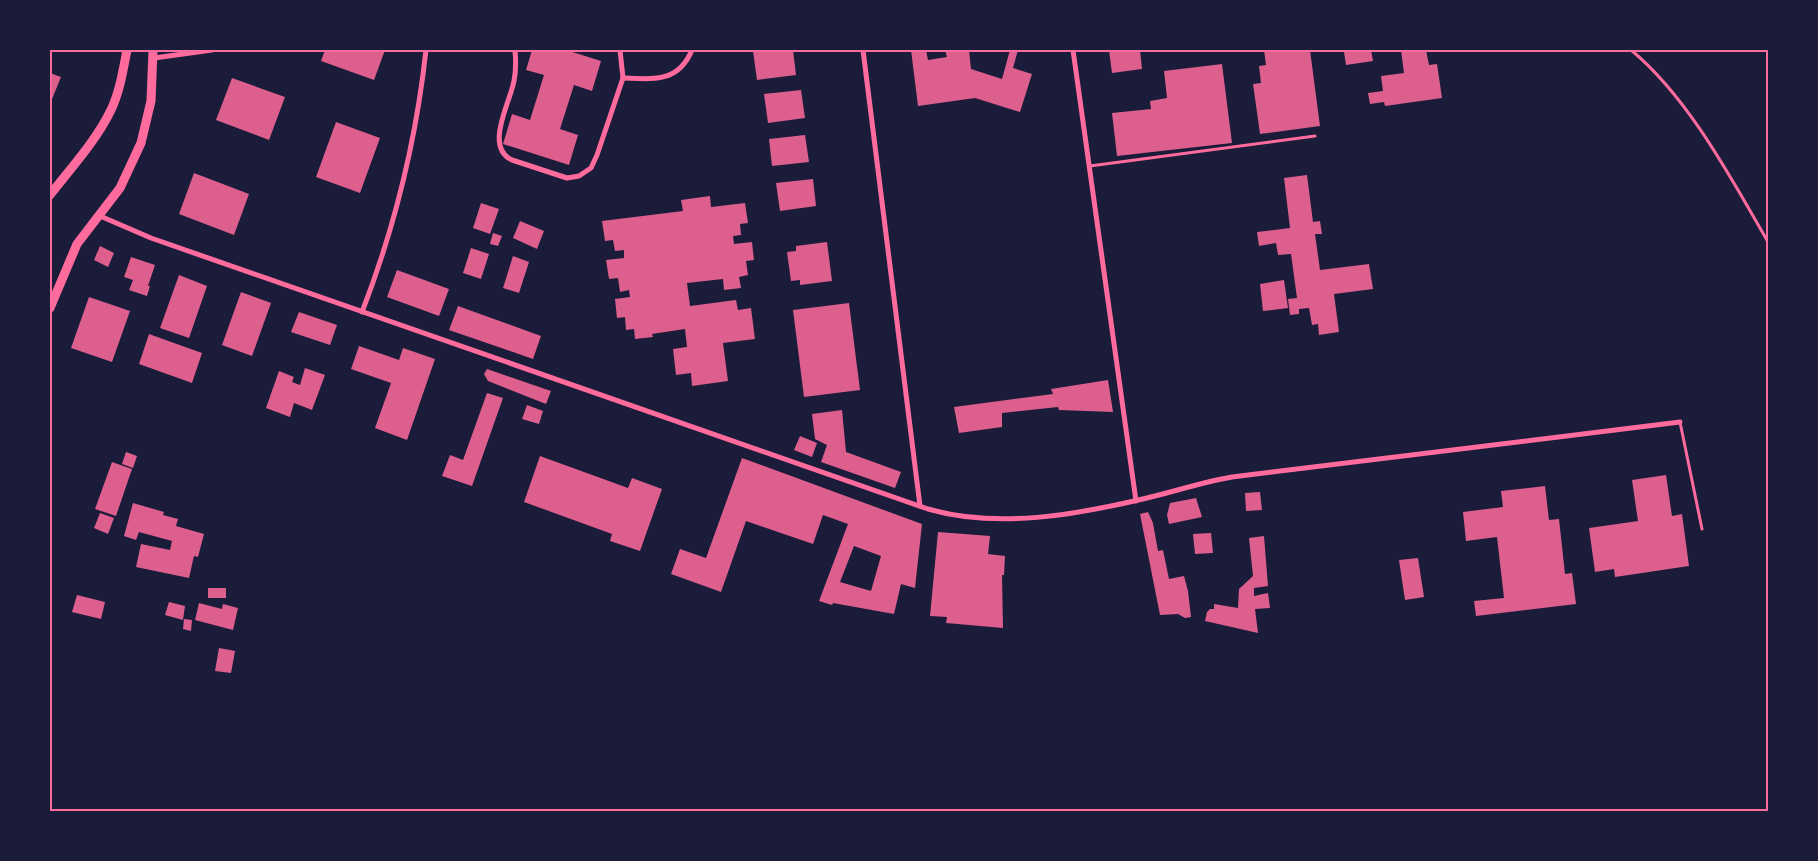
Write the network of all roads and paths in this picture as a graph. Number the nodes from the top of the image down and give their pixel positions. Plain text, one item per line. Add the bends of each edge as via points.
1 (127, 50) edge
2 (212, 50) edge
3 (426, 50) edge
4 (515, 50) edge
5 (620, 50) edge
6 (692, 50) edge
7 (863, 50) edge
8 (1074, 50) edge
9 (1631, 50) edge
10 (153, 54) edge
11 (623, 78) junction
12 (1315, 136) dead end
13 (1090, 166) junction
14 (50, 195) edge
15 (100, 216) junction
16 (1768, 242) edge
17 (50, 308) edge
18 (362, 312) junction
19 (1680, 422) joint
20 (1136, 501) junction
21 (920, 506) junction
22 (1702, 529) dead end

1 - 14 main road via 118,89 107,117
2 - 10 street
3 - 18 street via 418,115 403,187 386,249
4 - 11 street via 514,81 498,138 500,149 512,160 561,177 574,178 591,168
5 - 11 street
6 - 11 street via 686,63 675,73 653,78
7 - 21 street
8 - 13 street
9 - 16 lane via 1657,74 1698,128
10 - 15 main road via 151,101 144,134 120,188
12 - 13 lane
13 - 20 street
15 - 17 main road via 77,244
15 - 18 street via 151,238
18 - 21 street
19 - 20 street via 1232,477
19 - 22 lane
20 - 21 street via 1009,519 957,516

